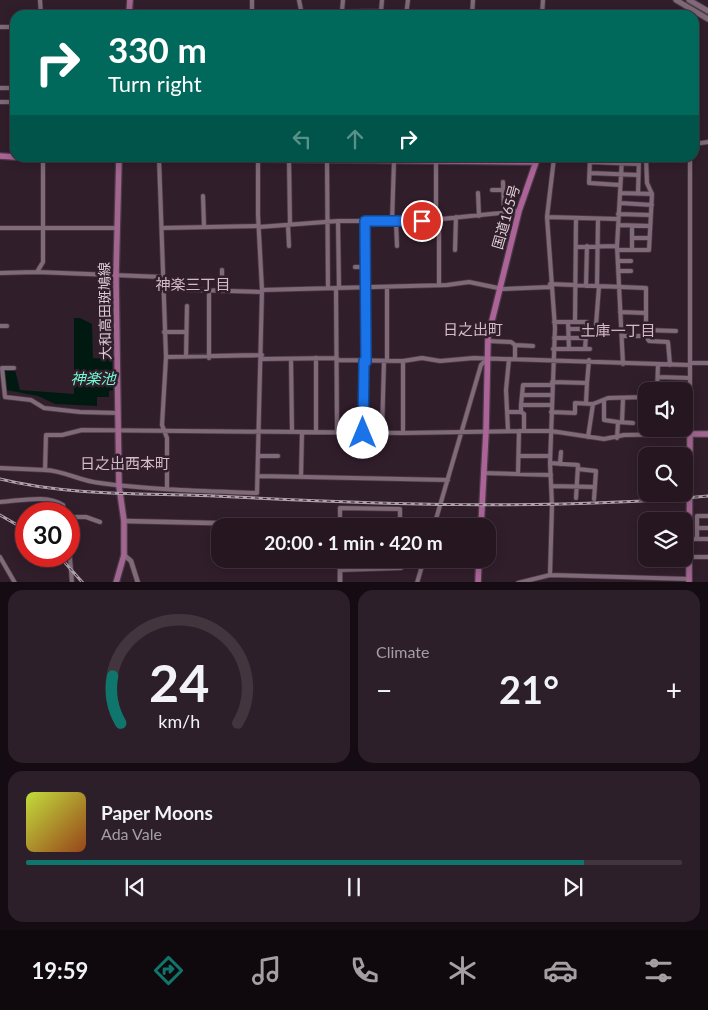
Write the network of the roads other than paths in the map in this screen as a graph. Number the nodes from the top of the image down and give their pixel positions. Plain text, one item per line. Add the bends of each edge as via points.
1 (676, 0) edge
2 (692, 1) edge
3 (689, 10) edge
4 (708, 11) edge
5 (43, 162) edge
6 (119, 162) edge
7 (159, 162) edge
8 (258, 162) edge
9 (289, 162) edge
10 (327, 162) edge
11 (389, 162) edge
12 (436, 162) edge
13 (536, 162) edge
14 (554, 162) edge
15 (590, 162) edge
16 (611, 162) edge
17 (646, 162) edge
18 (690, 162) edge
19 (621, 163) junction
20 (639, 164) joint
21 (590, 173) junction
22 (621, 174) junction
23 (638, 175) junction
24 (503, 182) dead end
25 (620, 185) junction
26 (492, 190) dead end
27 (503, 190) junction
28 (478, 193) dead end
29 (620, 193) junction
30 (638, 194) junction
31 (652, 194) junction
32 (203, 196) dead end
33 (620, 203) junction
34 (652, 205) junction
35 (519, 211) junction
36 (504, 213) junction
37 (650, 215) junction
38 (479, 216) junction
39 (456, 217) junction
40 (547, 217) junction
41 (618, 217) junction
42 (576, 218) junction
43 (598, 218) junction
44 (437, 219) junction
45 (338, 221) junction
46 (365, 221) junction
47 (394, 221) junction
48 (327, 222) junction
49 (289, 225) junction
50 (618, 225) junction
51 (204, 226) junction
52 (259, 226) junction
53 (632, 226) junction
54 (650, 226) junction
55 (0, 228) edge
56 (44, 228) junction
57 (117, 228) junction
58 (162, 228) junction
59 (632, 238) junction
60 (649, 238) junction
61 (289, 246) dead end
62 (397, 246) dead end
63 (587, 246) junction
64 (598, 246) junction
65 (576, 247) junction
66 (618, 248) junction
67 (456, 250) dead end
68 (632, 250) junction
69 (618, 261) junction
70 (631, 261) dead end
71 (355, 267) dead end
72 (366, 267) junction
73 (222, 270) dead end
74 (631, 271) dead end
75 (37, 272) junction
76 (618, 272) junction
77 (0, 273) edge
78 (116, 276) junction
79 (163, 277) junction
80 (439, 285) junction
81 (550, 286) junction
82 (575, 286) junction
83 (586, 286) junction
84 (598, 286) junction
85 (618, 286) junction
86 (387, 287) junction
87 (328, 288) junction
88 (337, 288) junction
89 (366, 288) junction
90 (500, 288) junction
91 (163, 289) junction
92 (209, 290) junction
93 (222, 290) junction
94 (262, 291) junction
95 (187, 306) dead end
96 (620, 312) junction
97 (646, 313) junction
98 (554, 322) junction
99 (568, 322) junction
100 (575, 322) junction
101 (596, 325) dead end
102 (0, 326) edge
103 (7, 326) dead end
104 (569, 328) junction
105 (586, 328) junction
106 (646, 330) junction
107 (676, 331) dead end
108 (164, 332) junction
109 (186, 332) junction
110 (622, 336) junction
111 (646, 336) junction
112 (554, 338) junction
113 (569, 338) junction
114 (586, 338) junction
115 (488, 341) junction
116 (515, 345) junction
117 (533, 346) dead end
118 (553, 349) junction
119 (569, 349) junction
120 (166, 356) junction
121 (186, 357) junction
122 (262, 357) junction
123 (209, 358) junction
124 (316, 358) junction
125 (291, 359) junction
126 (337, 359) junction
127 (486, 359) junction
128 (509, 359) junction
129 (515, 359) junction
130 (552, 360) junction
131 (589, 360) junction
132 (365, 361) junction
133 (386, 361) junction
134 (403, 361) junction
135 (708, 363) edge
136 (623, 364) junction
137 (689, 364) junction
138 (658, 365) junction
139 (670, 365) junction
140 (14, 368) dead end
141 (658, 377) junction
142 (689, 378) junction
143 (658, 382) edge
144 (689, 382) edge
145 (552, 383) junction
146 (587, 383) junction
147 (523, 394) junction
148 (552, 395) junction
149 (5, 396) junction
150 (0, 397) edge
151 (638, 398) edge
152 (623, 399) junction
153 (604, 400) junction
154 (586, 403) junction
155 (521, 404) junction
156 (593, 404) junction
157 (551, 405) junction
158 (508, 412) junction
159 (522, 412) junction
160 (551, 412) junction
161 (118, 413) junction
162 (620, 422) junction
163 (633, 422) dead end
164 (119, 431) junction
165 (508, 431) junction
166 (522, 431) junction
167 (166, 432) junction
168 (260, 432) junction
169 (292, 432) junction
170 (302, 432) junction
171 (316, 432) junction
172 (337, 432) junction
173 (462, 432) junction
174 (486, 432) junction
175 (551, 432) junction
176 (363, 433) junction
177 (382, 433) junction
178 (403, 433) junction
179 (693, 434) edge
180 (708, 434) edge
181 (638, 435) edge
182 (588, 437) junction
183 (690, 437) edge
184 (617, 438) junction
185 (561, 452) dead end
186 (259, 456) junction
187 (278, 456) dead end
188 (518, 456) junction
189 (550, 456) junction
190 (550, 463) junction
191 (560, 464) junction
192 (0, 468) edge
193 (578, 469) junction
194 (45, 470) junction
195 (483, 473) junction
196 (518, 474) junction
197 (551, 475) junction
198 (259, 476) junction
199 (302, 477) junction
200 (448, 480) junction
201 (119, 486) junction
202 (551, 486) junction
203 (577, 486) junction
204 (595, 487) junction
205 (167, 490) junction
206 (576, 498) dead end
207 (594, 498) dead end
208 (0, 502) edge
209 (58, 502) edge
210 (690, 512) edge
211 (693, 516) edge
212 (697, 516) junction
213 (708, 516) edge
214 (80, 517) edge
215 (340, 518) edge
216 (400, 518) edge
217 (436, 518) edge
218 (481, 518) edge
219 (124, 521) junction
220 (100, 522) dead end
221 (211, 523) edge
222 (697, 528) junction
223 (708, 528) edge
224 (693, 539) joint
225 (708, 539) edge
226 (124, 555) junction
227 (693, 556) edge
228 (0, 557) edge
229 (708, 557) edge
230 (71, 567) edge
231 (690, 567) edge
232 (401, 568) edge
233 (421, 568) edge
234 (479, 568) edge
235 (340, 570) joint
236 (550, 575) junction
237 (690, 581) edge
238 (15, 582) edge
239 (72, 582) edge
240 (116, 582) edge
241 (138, 582) edge
242 (340, 582) edge
243 (417, 582) edge
244 (478, 582) edge
245 (518, 582) edge

1 - 3 main road
2 - 4 main road
5 - 56 street
6 - 57 main road, 大和高田斑鳩線
7 - 58 street
8 - 52 street
9 - 49 street
10 - 48 street
11 - 47 street
12 - 44 street
13 - 35 highway, 国道165号
14 - 40 street
15 - 21 street
16 - 19 street
17 - 31 street via 647,183
18 - 137 street
19 - 20 street
19 - 22 street
20 - 23 street
21 - 22 street
21 - 25 street via 589,184
22 - 23 street
22 - 25 street
23 - 30 street
24 - 27 street
25 - 29 street
26 - 27 street
27 - 36 street
28 - 38 street
29 - 30 street
29 - 33 street
30 - 31 street
31 - 34 street
32 - 51 street
33 - 34 street
33 - 41 street
34 - 37 street
35 - 36 street
35 - 90 highway, 国道165号
36 - 38 street
37 - 41 street
37 - 54 street
38 - 39 street
39 - 44 street
39 - 67 street
40 - 42 street
40 - 81 street
41 - 43 street
41 - 50 street
42 - 43 street
42 - 65 street
43 - 64 street
44 - 47 street
44 - 80 street
45 - 46 street
45 - 48 street
45 - 88 street
46 - 47 street
46 - 72 street
47 - 62 street
48 - 49 street
48 - 87 street
49 - 52 street
49 - 61 street
50 - 53 street
50 - 66 street
51 - 52 street
51 - 58 street
52 - 94 street
53 - 54 street
53 - 59 street
54 - 60 street
55 - 56 street
56 - 57 street
56 - 75 street via 44,262
57 - 78 main road, 大和高田斑鳩線
58 - 79 street
59 - 60 street
59 - 68 street
60 - 68 street via 649,250
63 - 64 street
63 - 65 street
63 - 83 street
64 - 66 street
64 - 84 street
65 - 82 street
66 - 68 street
66 - 69 street
69 - 70 street
69 - 76 street
71 - 72 street
72 - 89 street
73 - 93 street
74 - 76 street
75 - 77 street
75 - 78 street
76 - 85 street
78 - 79 street
78 - 161 main road, 大和高田斑鳩線
79 - 91 street
80 - 86 street
80 - 90 street via 469,282
81 - 82 street
81 - 90 street
81 - 98 street
82 - 83 street
82 - 100 street
83 - 84 street
84 - 85 street
84 - 101 street
85 - 96 street
85 - 97 street via 646,288
86 - 89 street
86 - 133 street
87 - 88 street
87 - 94 street
88 - 89 street
88 - 126 street
89 - 132 street
90 - 115 highway, 国道165号
91 - 92 street
91 - 108 street
92 - 93 street
92 - 123 street
93 - 94 street
94 - 122 street
95 - 109 street
96 - 97 street
96 - 110 street
97 - 106 street
98 - 99 street
98 - 112 street
99 - 100 street
99 - 104 street
100 - 105 street via 587,322
102 - 103 street
104 - 105 street
104 - 113 street
105 - 114 street
106 - 107 street
106 - 111 street
108 - 109 street
108 - 120 street
109 - 121 street
110 - 111 street
110 - 136 street
111 - 139 street via 649,341 668,342
112 - 113 street
112 - 118 street
113 - 114 street
113 - 119 street
114 - 119 street via 588,349
115 - 116 street
115 - 127 highway, 国道165号
116 - 117 street
116 - 129 street
118 - 119 street
118 - 130 street
120 - 121 street
120 - 167 street via 162,426
121 - 123 street
122 - 123 street
122 - 125 street
122 - 168 street
124 - 125 street
124 - 126 street
124 - 171 street
125 - 169 street
126 - 132 street
126 - 172 street
127 - 128 street
127 - 134 street via 440,361 422,358
127 - 173 street via 481,365
127 - 174 highway, 国道165号
128 - 129 street
128 - 158 street
129 - 130 street
130 - 131 street
130 - 145 street
131 - 136 street
131 - 146 street
132 - 133 street
132 - 176 street
133 - 134 street
133 - 177 street
134 - 178 street
135 - 137 street
136 - 138 street
137 - 139 street
137 - 142 street
138 - 139 street
138 - 141 street
140 - 149 street via 2,368
141 - 142 street
141 - 143 street
142 - 144 street
145 - 146 street
145 - 147 street via 523,384
145 - 148 street
146 - 154 street
147 - 148 street
147 - 155 street
148 - 157 street
149 - 150 street
149 - 161 street via 31,400 44,408
151 - 152 street
152 - 153 street
152 - 162 street
153 - 156 street
153 - 162 street via 604,420
154 - 156 street
154 - 160 street via 575,402 575,412
155 - 157 street
155 - 159 street
156 - 182 street
157 - 160 street
158 - 159 street
158 - 165 street
159 - 166 street
160 - 175 street
161 - 164 main road, 大和高田斑鳩線
162 - 163 street
162 - 184 street
164 - 167 street
164 - 194 street via 82,430 46,435
164 - 201 main road, 大和高田斑鳩線
165 - 166 street
165 - 174 street
166 - 175 street
166 - 188 street
167 - 168 street
167 - 205 street
168 - 169 street
168 - 186 street
169 - 170 street
170 - 171 street
170 - 199 street
171 - 172 street
172 - 176 street
173 - 174 street
173 - 178 street
173 - 200 street
174 - 195 highway, 国道165号
175 - 182 street
175 - 189 street
176 - 177 street
177 - 178 street
179 - 180 main road
181 - 184 street
182 - 184 street
183 - 210 main road
185 - 191 street
186 - 187 street
186 - 198 street
188 - 189 street
188 - 196 street
189 - 190 street
190 - 191 street
190 - 197 street
191 - 193 street via 578,465
192 - 194 street
193 - 203 street
193 - 204 street via 596,471
194 - 201 street via 62,470 79,479
195 - 196 street
195 - 218 highway, 国道165号
196 - 197 street
197 - 202 street
198 - 199 street
198 - 205 street via 257,493
199 - 200 street
200 - 217 street
201 - 205 street
201 - 219 main road, 大和高田斑鳩線
202 - 203 street
202 - 236 street
203 - 204 street
203 - 206 street
204 - 207 street
208 - 209 street via 46,499
211 - 212 street
212 - 213 street
212 - 222 street
214 - 220 street
215 - 216 street via 340,508 400,509
219 - 221 street
219 - 226 main road, 大和高田斑鳩線
222 - 223 street
222 - 224 street
224 - 225 street
226 - 240 main road, 大和高田斑鳩線
226 - 241 street via 132,561
227 - 229 street
228 - 238 street
230 - 239 street
231 - 237 main road
232 - 235 street
233 - 243 street
234 - 244 highway
235 - 242 street
236 - 237 street
236 - 245 street

